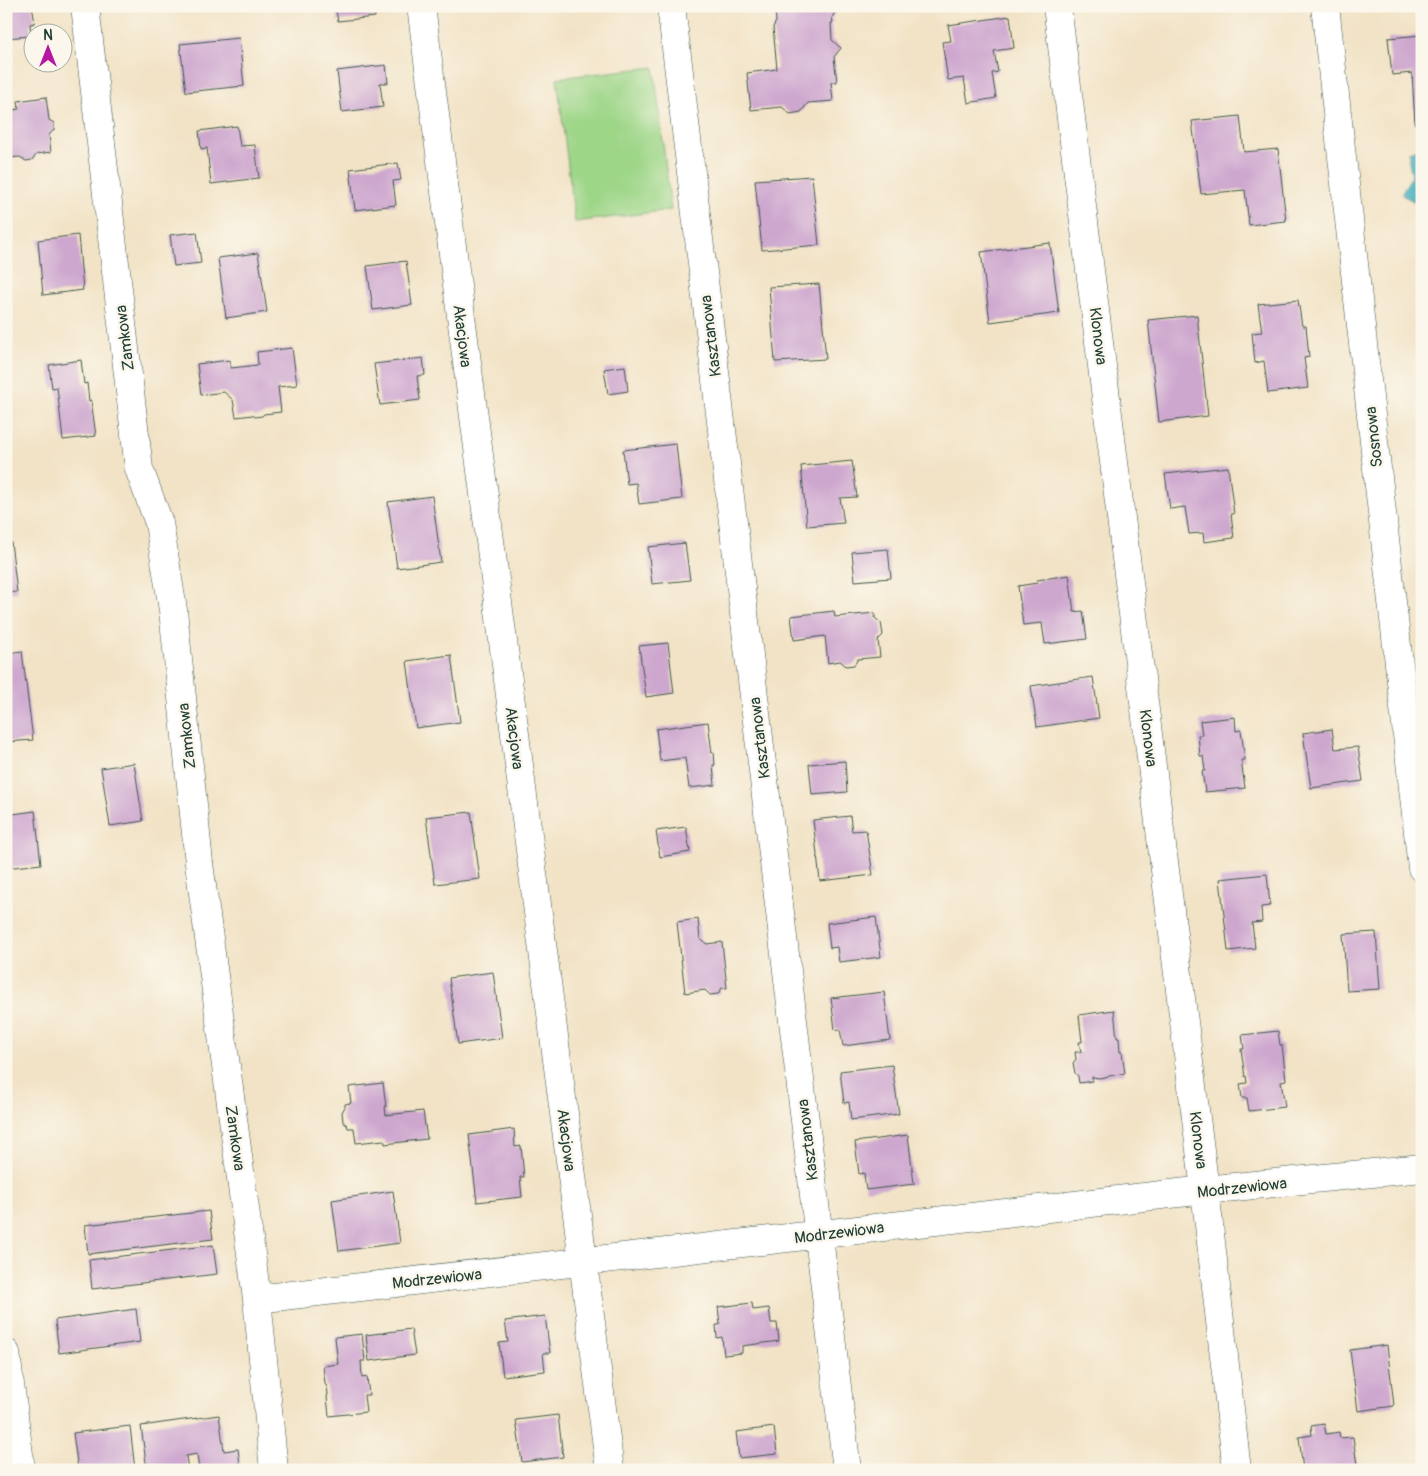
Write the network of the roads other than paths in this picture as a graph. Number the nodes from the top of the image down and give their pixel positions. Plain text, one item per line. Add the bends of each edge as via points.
1 (85, 6) edge
2 (420, 6) edge
3 (671, 6) edge
4 (1057, 6) edge
5 (1325, 6) edge
6 (1422, 868) edge
7 (1422, 1168) edge
8 (1205, 1190) junction
9 (818, 1234) junction
10 (583, 1262) junction
11 (257, 1299) junction
12 (6, 1353) edge
13 (21, 1470) edge
14 (274, 1470) edge
15 (610, 1470) edge
16 (847, 1470) edge
17 (1237, 1470) edge

1 - 11 street, Zamkowa via 139,469 159,523 173,610 199,863
2 - 10 street, Akacjowa
3 - 9 street, Kasztanowa
4 - 8 street, Klonowa
5 - 6 street, Sosnowa
7 - 8 street, Modrzewiowa
8 - 9 street, Modrzewiowa
8 - 17 street, Klonowa
9 - 10 street, Modrzewiowa
9 - 16 street, Kasztanowa
10 - 11 street, Modrzewiowa
10 - 15 street, Akacjowa
11 - 14 street, Zamkowa
12 - 13 street

